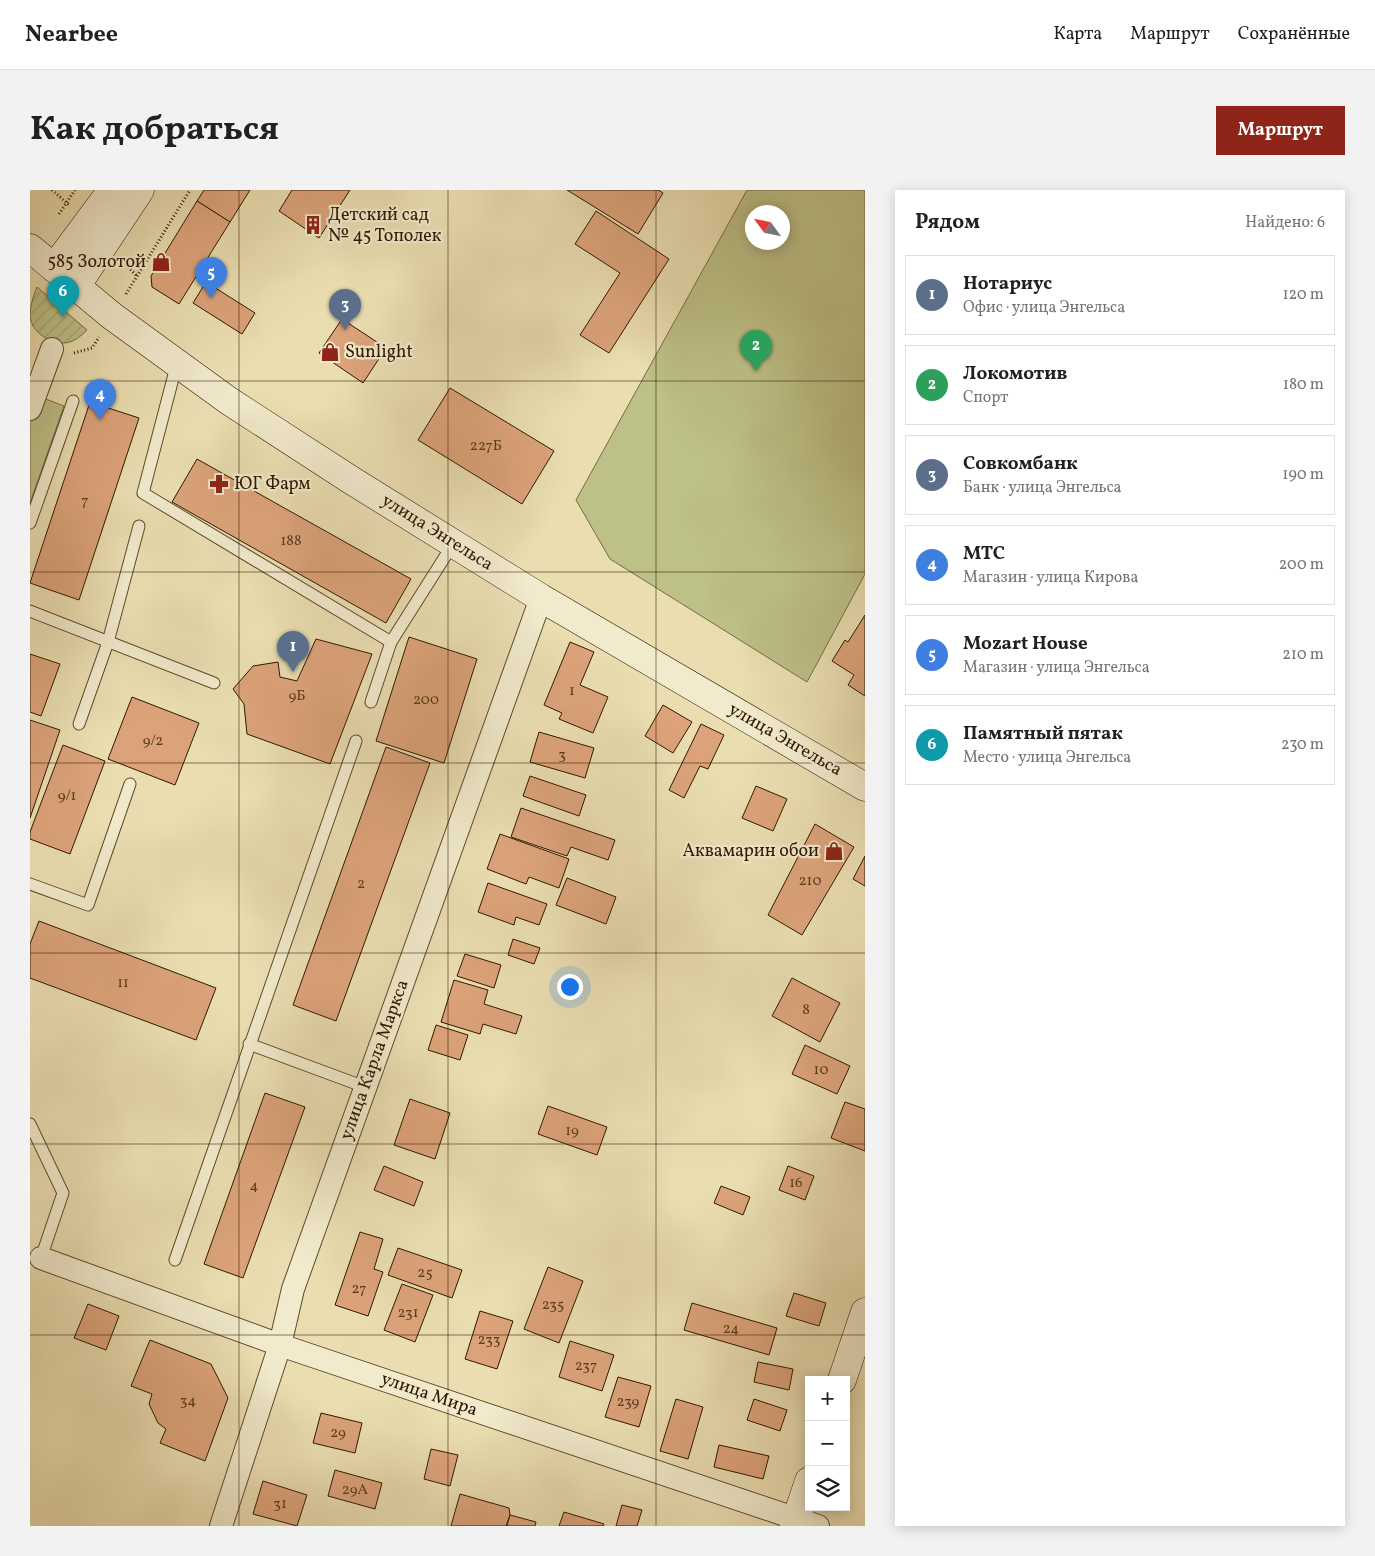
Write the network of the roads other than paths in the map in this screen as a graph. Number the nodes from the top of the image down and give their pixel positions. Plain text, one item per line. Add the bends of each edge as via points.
1 (112, 190) edge
2 (140, 190) edge
3 (30, 248) edge
4 (54, 268) junction
5 (76, 286) junction
6 (52, 349) road end
7 (177, 363) junction
8 (73, 402) dead end
9 (30, 409) edge
10 (30, 523) edge
11 (139, 526) dead end
12 (453, 544) junction
13 (541, 598) junction
14 (30, 611) edge
15 (108, 642) junction
16 (391, 642) junction
17 (214, 683) dead end
18 (371, 702) dead end
19 (80, 724) dead end
20 (356, 740) dead end
21 (130, 784) dead end
22 (865, 786) edge
23 (30, 884) edge
24 (248, 1044) junction
25 (365, 1087) junction
26 (30, 1124) edge
27 (41, 1258) joint
28 (175, 1260) dead end
29 (865, 1312) edge
30 (280, 1345) junction
31 (843, 1376) edge
32 (805, 1506) edge
33 (802, 1524) edge
34 (221, 1526) edge

1 - 4 main road
2 - 5 main road
3 - 4 main road, улица Энгельса
4 - 5 main road, улица Энгельса
5 - 7 main road, улица Энгельса
6 - 9 street
7 - 12 main road, улица Энгельса via 229,401
7 - 16 lane via 144,493
8 - 10 lane
11 - 15 lane
12 - 13 main road, улица Энгельса
12 - 16 lane
13 - 22 main road, улица Энгельса
13 - 25 street, улица Карла Маркса
14 - 15 lane
15 - 17 lane
15 - 19 lane
16 - 18 lane
20 - 24 lane
21 - 23 lane via 88,905
24 - 25 lane
24 - 28 lane
25 - 30 street, улица Карла Маркса via 293,1289
26 - 27 lane via 63,1193
27 - 30 street, улица Мира
29 - 31 main road
30 - 33 street, улица Мира
30 - 34 street, улица Карла Маркса
32 - 33 main road

